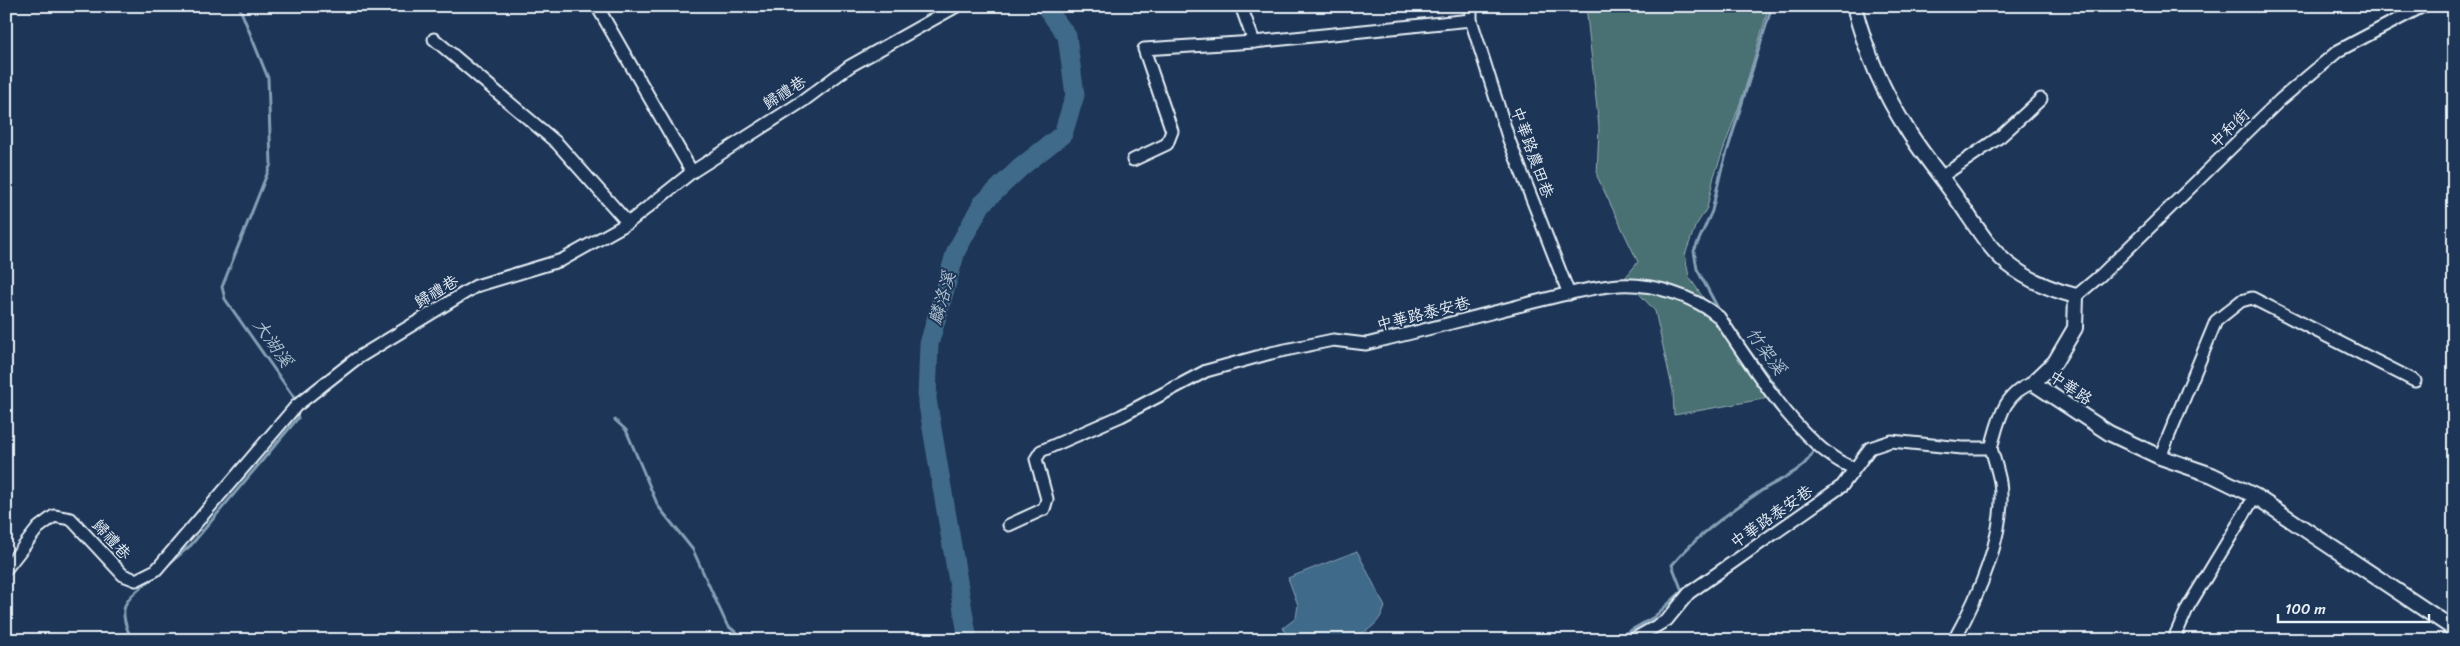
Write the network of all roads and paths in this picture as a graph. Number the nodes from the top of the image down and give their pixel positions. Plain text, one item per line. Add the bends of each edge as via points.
1 (596, 6) edge
2 (957, 6) edge
3 (1241, 6) edge
4 (1471, 6) edge
5 (1854, 6) edge
6 (2423, 6) edge
7 (1471, 20) junction
8 (434, 39) dead end
9 (1254, 42) junction
10 (2041, 99) dead end
11 (1133, 160) dead end
12 (692, 172) junction
13 (1941, 177) junction
14 (628, 223) junction
15 (1569, 294) junction
16 (2076, 296) junction
17 (2415, 381) dead end
18 (2033, 383) junction
19 (1991, 448) junction
20 (2160, 457) junction
21 (1854, 468) junction
22 (2255, 496) junction
23 (1009, 525) dead end
24 (6, 569) edge
25 (2454, 629) edge
26 (2176, 634) dead end
27 (1632, 640) edge
28 (1954, 640) edge

1 - 12 street
2 - 12 street, 歸禮巷 via 850,66 803,101
3 - 9 street
4 - 7 street, 中華路農田巷
5 - 13 street via 1868,51 1886,91 1908,131
6 - 16 street, 中和街 via 2338,51 2280,100
7 - 9 street
7 - 15 street, 中華路農田巷 via 1509,140
8 - 14 street via 558,144
9 - 11 street via 1144,49 1172,131 1167,144
10 - 13 street via 2001,136
12 - 14 street, 歸禮巷
13 - 16 street via 2008,264 2057,292
14 - 24 street, 歸禮巷 via 562,260 476,286 356,359 296,406 156,570 136,580 123,575 71,519 54,516 38,528
15 - 21 street, 中華路泰安巷 via 1620,285 1646,286 1703,305 1719,317 1775,398 1829,456
15 - 23 street, 中華路泰安巷 via 1366,344 1333,340 1206,371 1121,416 1041,451 1036,459 1047,500 1044,509
16 - 18 street, 中華路 via 2075,328 2056,362
17 - 20 street via 2252,298 2241,301 2216,321
18 - 19 street via 2020,387 2010,397 1999,419
18 - 20 street, 中華路 via 2109,433
19 - 21 street, 中華路泰安巷 via 1891,441 1870,448
19 - 28 street via 2000,483 2000,520 1989,562
20 - 22 street, 中華路 via 2212,475
21 - 27 street, 中華路泰安巷 via 1842,486 1689,593 1667,620
22 - 25 street, 中華路
22 - 26 street via 2188,607

